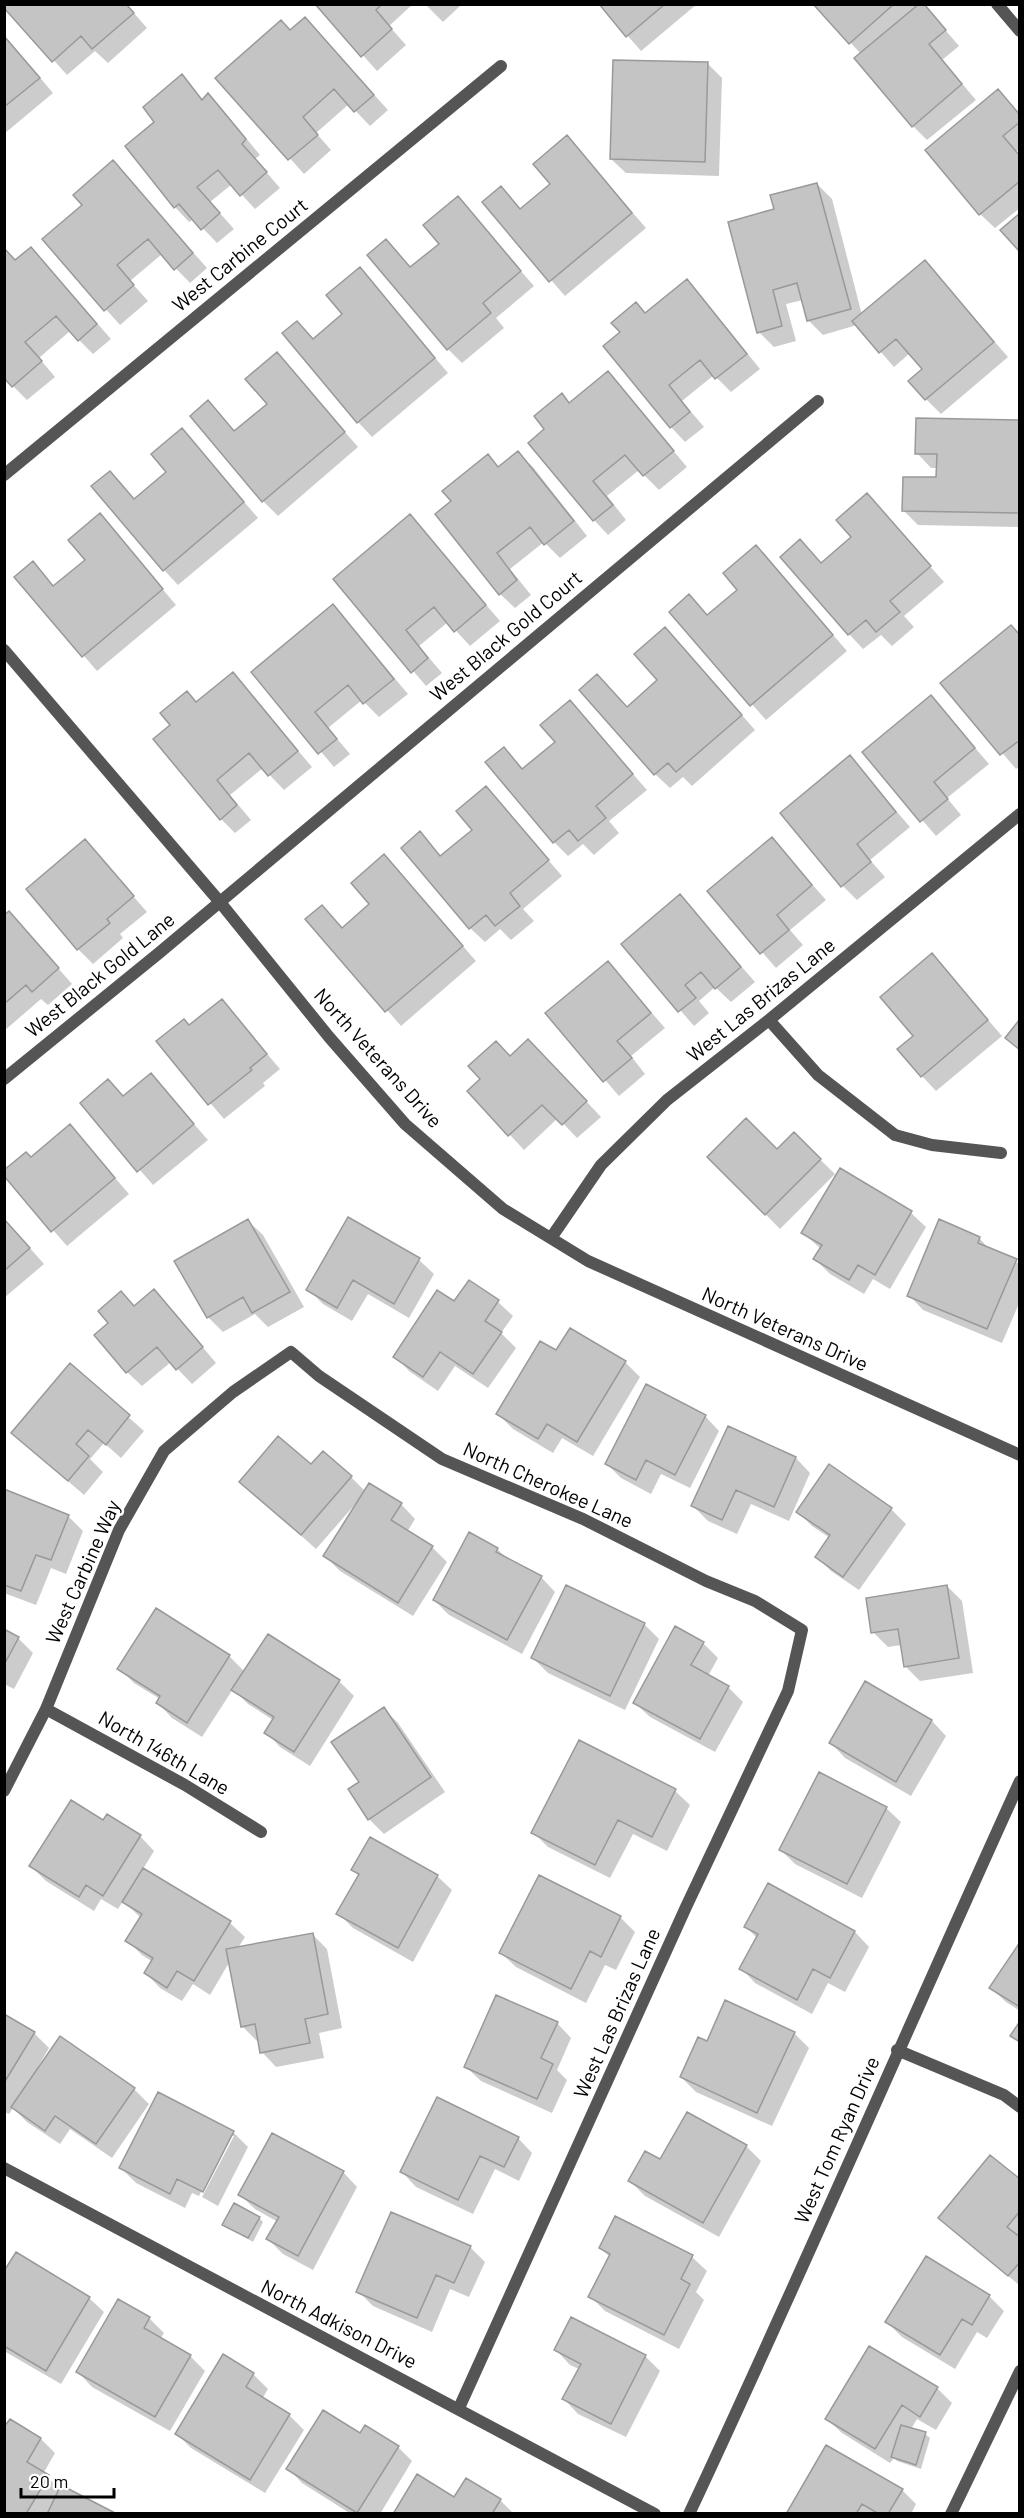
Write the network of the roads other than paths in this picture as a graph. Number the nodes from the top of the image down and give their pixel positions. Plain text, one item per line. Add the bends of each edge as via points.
1 (997, 4) edge
2 (1020, 31) edge
3 (501, 66) dead end
4 (818, 401) dead end
5 (4, 475) edge
6 (4, 650) edge
7 (1020, 814) edge
8 (219, 901) junction
9 (769, 1020) junction
10 (4, 1079) edge
11 (1002, 1153) dead end
12 (551, 1238) junction
13 (291, 1352) joint
14 (1020, 1455) edge
15 (802, 1630) joint
16 (46, 1709) junction
17 (1020, 1781) edge
18 (4, 1791) edge
19 (261, 1832) dead end
20 (897, 2050) junction
21 (1020, 2107) edge
22 (4, 2168) edge
23 (1020, 2371) edge
24 (459, 2408) junction
25 (655, 2514) edge
26 (688, 2514) edge
27 (951, 2514) edge

1 - 2 street
3 - 5 street, West Carbine Court
4 - 8 street, West Black Gold Court
6 - 8 street, North Veterans Drive
7 - 9 street, West Las Brizas Lane
8 - 10 street, West Black Gold Lane
8 - 12 street, North Veterans Drive via 405,1124 503,1209
9 - 11 street via 818,1075 896,1136 932,1145
9 - 12 street, West Las Brizas Lane via 667,1100 601,1165
12 - 14 street, North Veterans Drive via 588,1261
13 - 15 street, North Cherokee Lane via 319,1376 442,1459 583,1519 706,1581 756,1601
13 - 16 street, West Carbine Way via 232,1392 164,1451 118,1530
15 - 24 street, West Las Brizas Lane via 788,1690
16 - 18 street, West Carbine Way
16 - 19 street, North 146th Lane via 185,1785
17 - 20 street, West Tom Ryan Drive
20 - 21 street via 1004,2095
20 - 26 street, West Tom Ryan Drive via 784,2311
22 - 24 street, North Adkison Drive
23 - 27 street
24 - 25 street, North Adkison Drive

